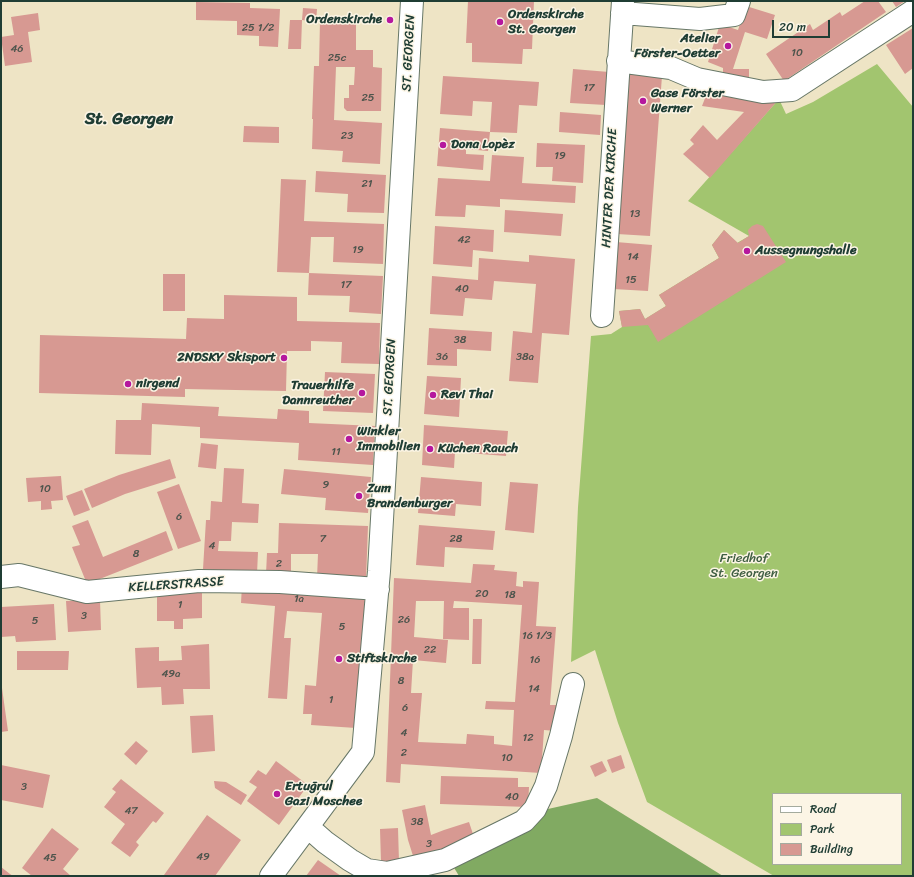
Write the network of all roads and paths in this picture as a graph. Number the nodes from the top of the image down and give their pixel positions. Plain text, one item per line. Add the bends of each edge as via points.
1 (412, 1) edge
2 (739, 1) edge
3 (622, 7) edge
4 (913, 12) edge
5 (618, 61) junction
6 (602, 316) dead end
7 (1, 577) edge
8 (378, 589) junction
9 (573, 684) dead end
10 (308, 827) junction
11 (271, 876) edge

1 - 8 street, ST. GEORGEN
2 - 3 street, HINTER DER KIRCHE via 734,15 700,19
3 - 5 street, HINTER DER KIRCHE
4 - 5 street via 792,90 763,92 697,79 671,68
5 - 6 street, HINTER DER KIRCHE
7 - 8 street, KELLERSTRASSE via 19,575 87,592 199,581 280,582
8 - 10 street, ST. GEORGEN via 363,752
9 - 10 street via 546,786 536,807 524,821 445,860 387,873 367,870 325,842
10 - 11 street

